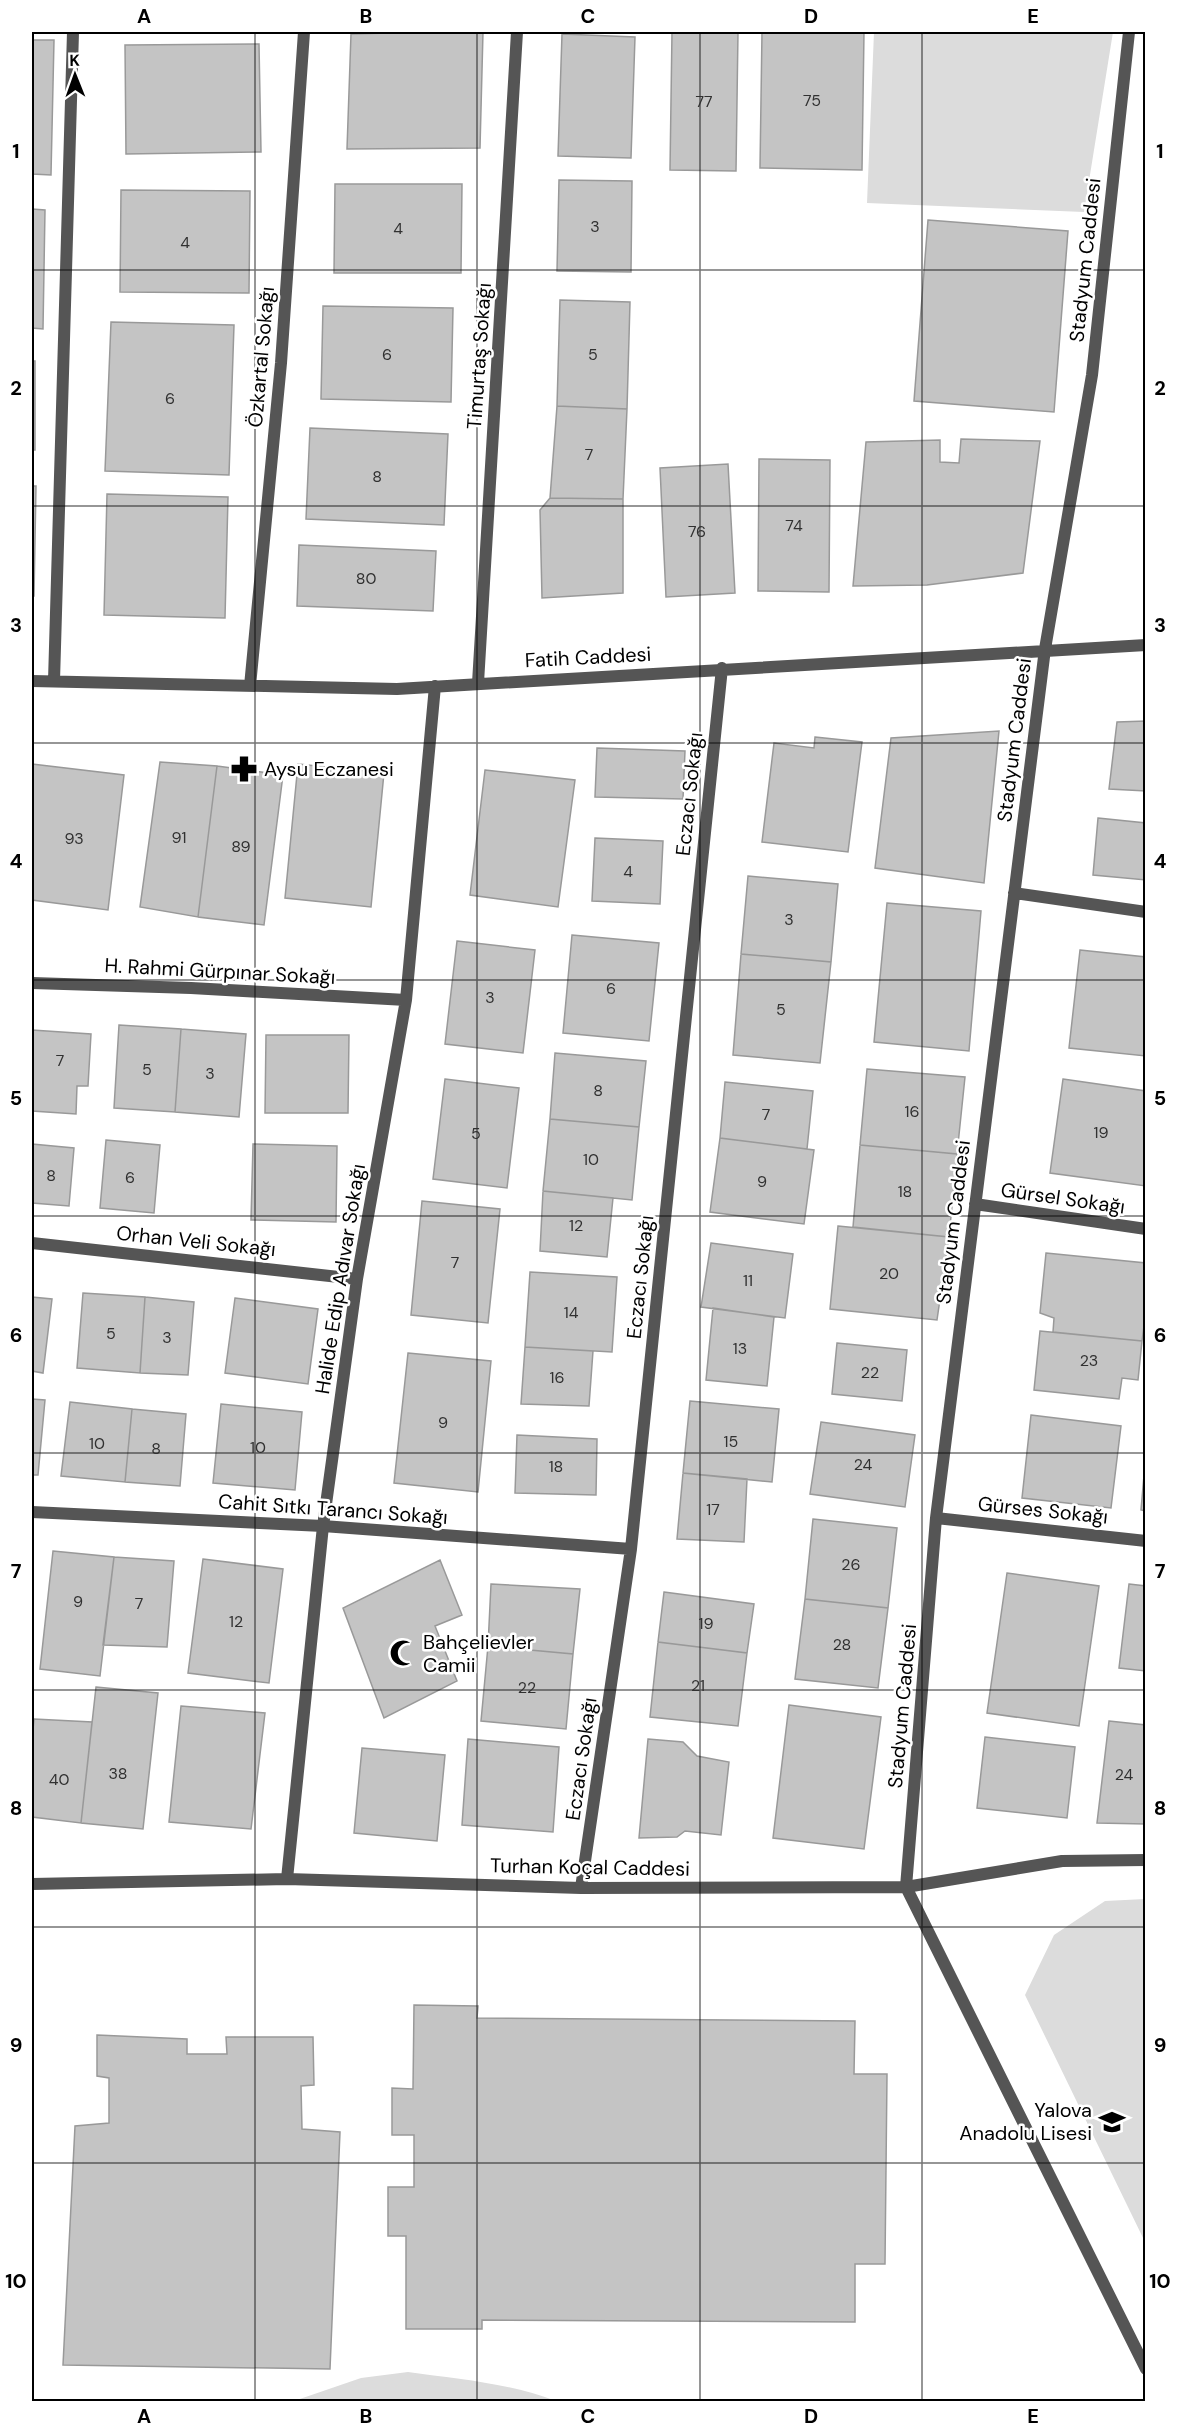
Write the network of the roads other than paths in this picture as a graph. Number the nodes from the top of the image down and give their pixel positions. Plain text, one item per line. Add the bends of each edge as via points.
1 (73, 32) edge
2 (304, 32) edge
3 (518, 32) edge
4 (1129, 32) edge
5 (1146, 645) edge
6 (1045, 649) junction
7 (722, 668) junction
8 (32, 681) edge
9 (54, 681) junction
10 (478, 683) junction
11 (250, 686) junction
12 (435, 686) junction
13 (1014, 893) junction
14 (1146, 912) edge
15 (32, 983) edge
16 (406, 1000) junction
17 (975, 1204) junction
18 (1146, 1230) edge
19 (32, 1243) edge
20 (357, 1279) junction
21 (32, 1512) edge
22 (936, 1518) junction
23 (323, 1526) junction
24 (1146, 1541) edge
25 (631, 1549) junction
26 (1146, 1860) edge
27 (287, 1879) junction
28 (32, 1884) edge
29 (906, 1887) junction
30 (581, 1888) junction
31 (1146, 2369) edge

1 - 9 street
2 - 11 street, Özkartal Sokağı via 281,363
3 - 10 street, Timurtaş Sokağı
4 - 6 street, Stadyum Caddesi via 1092,375
5 - 6 street, Fatih Caddesi
6 - 7 street, Fatih Caddesi
6 - 13 street, Stadyum Caddesi
7 - 10 street, Fatih Caddesi
7 - 25 street, Eczacı Sokağı
8 - 9 street, Fatih Caddesi
9 - 11 street, Fatih Caddesi
10 - 12 street, Fatih Caddesi
11 - 12 street, Fatih Caddesi
12 - 16 street, Halide Edip Adıvar Sokağı
13 - 14 street
13 - 17 street, Stadyum Caddesi
15 - 16 street, H. Rahmi Gürpınar Sokağı
16 - 20 street, Halide Edip Adıvar Sokağı
17 - 18 street, Gürsel Sokağı
17 - 22 street, Stadyum Caddesi
19 - 20 street, Orhan Veli Sokağı
20 - 23 street, Halide Edip Adıvar Sokağı
21 - 23 street, Cahit Sıtkı Tarancı Sokağı
22 - 24 street, Gürses Sokağı
22 - 29 street, Stadyum Caddesi
23 - 25 street, Cahit Sıtkı Tarancı Sokağı
23 - 27 street, Halide Edip Adıvar Sokağı
25 - 30 street, Eczacı Sokağı
26 - 29 street, Turhan Koçal Caddesi via 1062,1861
27 - 28 street, Turhan Koçal Caddesi
27 - 30 street, Turhan Koçal Caddesi
29 - 30 street, Turhan Koçal Caddesi
29 - 31 street

